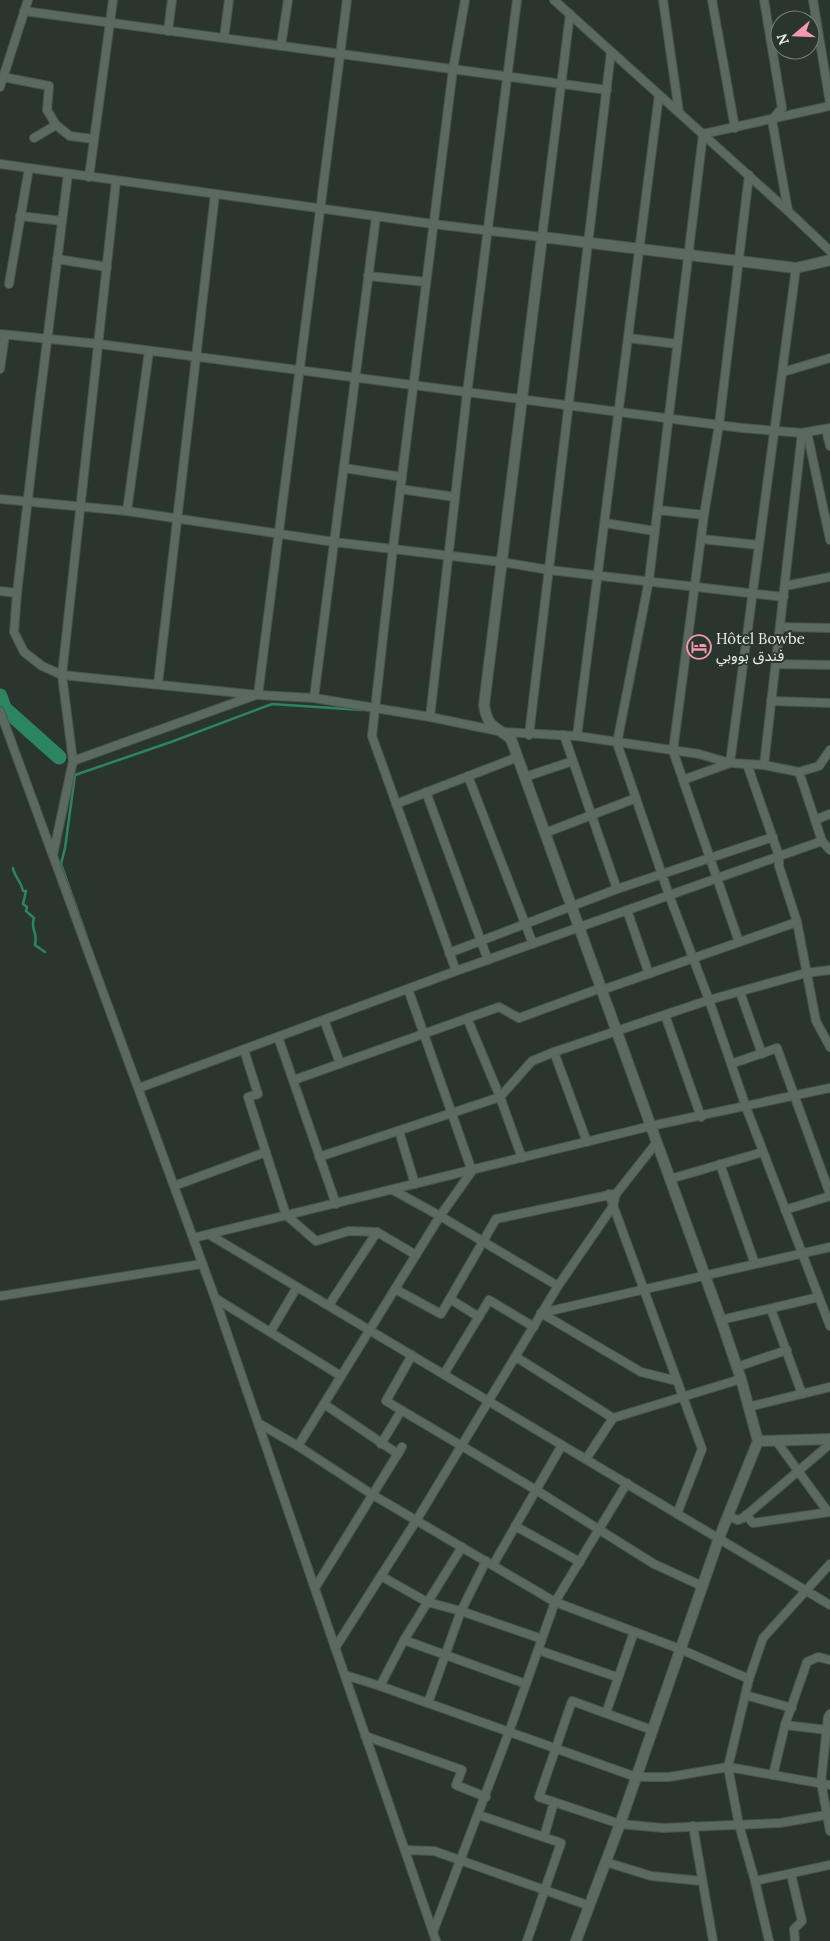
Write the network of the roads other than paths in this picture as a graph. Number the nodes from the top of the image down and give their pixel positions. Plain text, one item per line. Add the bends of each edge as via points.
1 (28, 0) edge
2 (113, 0) edge
3 (172, 0) edge
4 (229, 0) edge
5 (288, 0) edge
6 (347, 0) edge
7 (465, 0) edge
8 (518, 0) edge
9 (554, 0) edge
10 (663, 0) edge
11 (712, 0) edge
12 (764, 0) edge
13 (813, 0) edge
14 (24, 11) junction
15 (570, 14) junction
16 (110, 23) junction
17 (168, 31) junction
18 (224, 38) junction
19 (281, 46) junction
20 (612, 52) junction
21 (340, 54) junction
22 (826, 54) edge
23 (452, 69) junction
24 (3, 77) junction
25 (508, 77) junction
26 (560, 84) junction
27 (0, 87) edge
28 (607, 90) junction
29 (659, 95) junction
30 (830, 105) edge
31 (678, 112) junction
32 (772, 120) junction
33 (56, 126) junction
34 (735, 128) junction
35 (703, 134) junction
36 (34, 138) dead end
37 (94, 139) junction
38 (0, 164) edge
39 (29, 168) junction
40 (68, 174) junction
41 (749, 176) junction
42 (89, 177) junction
43 (116, 181) junction
44 (215, 194) junction
45 (321, 208) junction
46 (788, 211) junction
47 (20, 216) junction
48 (376, 217) junction
49 (62, 221) junction
50 (433, 224) junction
51 (488, 231) junction
52 (542, 237) junction
53 (588, 242) junction
54 (640, 248) junction
55 (830, 251) edge
56 (688, 253) junction
57 (57, 259) junction
58 (830, 260) edge
59 (739, 261) junction
60 (107, 267) junction
61 (796, 268) junction
62 (368, 276) junction
63 (426, 282) junction
64 (9, 284) dead end
65 (2, 334) edge
66 (47, 338) junction
67 (628, 338) junction
68 (99, 344) junction
69 (677, 344) junction
70 (149, 352) junction
71 (196, 358) junction
72 (830, 361) edge
73 (0, 369) edge
74 (300, 370) junction
75 (782, 372) junction
76 (355, 378) junction
77 (413, 385) junction
78 (467, 393) junction
79 (522, 399) junction
80 (569, 407) junction
81 (619, 413) junction
82 (668, 418) junction
83 (719, 425) junction
84 (828, 428) edge
85 (775, 432) junction
86 (805, 432) junction
87 (830, 446) edge
88 (344, 468) junction
89 (402, 477) junction
90 (400, 489) junction
91 (455, 497) junction
92 (0, 499) edge
93 (28, 502) junction
94 (82, 506) junction
95 (658, 510) junction
96 (127, 511) junction
97 (704, 516) junction
98 (177, 518) junction
99 (604, 523) junction
100 (655, 531) junction
101 (279, 534) junction
102 (701, 539) junction
103 (830, 540) edge
104 (334, 542) junction
105 (759, 545) junction
106 (393, 548) junction
107 (449, 555) junction
108 (502, 562) junction
109 (549, 570) junction
110 (598, 575) junction
111 (830, 578) edge
112 (649, 580) junction
113 (694, 586) junction
114 (785, 586) junction
115 (0, 591) edge
116 (17, 593) junction
117 (753, 593) junction
118 (784, 597) junction
119 (780, 627) junction
120 (830, 628) edge
121 (776, 664) junction
122 (830, 665) edge
123 (62, 675) junction
124 (158, 684) junction
125 (258, 695) junction
126 (314, 698) junction
127 (771, 701) junction
128 (830, 703) edge
129 (374, 708) junction
130 (0, 711) edge
131 (430, 718) junction
132 (503, 732) junction
133 (529, 734) junction
134 (564, 735) junction
135 (577, 736) junction
136 (617, 743) junction
137 (830, 750) edge
138 (673, 751) junction
139 (518, 757) junction
140 (73, 761) junction
141 (573, 761) junction
142 (730, 762) junction
143 (747, 764) junction
144 (764, 765) junction
145 (798, 772) junction
146 (468, 776) junction
147 (525, 777) junction
148 (683, 780) junction
149 (426, 792) junction
150 (636, 798) junction
151 (396, 804) junction
152 (830, 814) edge
153 (592, 816) junction
154 (815, 820) junction
155 (545, 833) junction
156 (773, 837) junction
157 (822, 841) junction
158 (830, 850) edge
159 (53, 855) junction
160 (779, 856) junction
161 (710, 858) junction
162 (663, 874) junction
163 (717, 878) junction
164 (617, 889) junction
165 (670, 895) junction
166 (572, 906) junction
167 (627, 910) junction
168 (797, 922) junction
169 (525, 924) junction
170 (580, 927) junction
171 (480, 941) junction
172 (739, 942) junction
173 (532, 944) junction
174 (449, 953) junction
175 (693, 959) junction
176 (488, 960) junction
177 (830, 970) edge
178 (456, 971) junction
179 (806, 973) junction
180 (649, 974) junction
181 (408, 989) junction
182 (602, 989) junction
183 (740, 992) junction
184 (709, 1000) junction
185 (665, 1015) junction
186 (467, 1018) junction
187 (324, 1020) junction
188 (616, 1030) junction
189 (826, 1030) edge
190 (424, 1033) junction
191 (278, 1037) junction
192 (830, 1047) edge
193 (244, 1050) junction
194 (554, 1052) junction
195 (762, 1054) junction
196 (340, 1063) junction
197 (731, 1064) junction
198 (294, 1080) junction
199 (138, 1088) junction
200 (830, 1088) edge
201 (500, 1096) junction
202 (794, 1096) junction
203 (746, 1107) junction
204 (452, 1113) junction
205 (701, 1117) junction
206 (651, 1126) junction
207 (399, 1132) junction
208 (587, 1142) junction
209 (656, 1142) junction
210 (266, 1152) junction
211 (763, 1152) junction
212 (319, 1157) junction
213 (522, 1158) junction
214 (720, 1164) junction
215 (472, 1171) junction
216 (670, 1179) junction
217 (415, 1184) junction
218 (174, 1186) junction
219 (393, 1190) junction
220 (612, 1194) junction
221 (830, 1195) edge
222 (336, 1204) junction
223 (613, 1206) junction
224 (785, 1210) junction
225 (286, 1215) junction
226 (440, 1216) junction
227 (377, 1232) junction
228 (210, 1234) junction
229 (193, 1238) junction
230 (483, 1242) junction
231 (830, 1247) edge
232 (802, 1253) junction
233 (416, 1255) junction
234 (202, 1264) junction
235 (755, 1264) junction
236 (705, 1275) junction
237 (558, 1286) junction
238 (297, 1287) junction
239 (395, 1289) junction
240 (643, 1290) junction
241 (0, 1296) edge
242 (819, 1297) junction
243 (215, 1298) junction
244 (450, 1299) junction
245 (329, 1306) junction
246 (771, 1309) junction
247 (541, 1314) junction
248 (479, 1317) junction
249 (721, 1320) junction
250 (830, 1326) edge
251 (534, 1327) junction
252 (370, 1330) junction
253 (271, 1331) junction
254 (787, 1350) junction
255 (412, 1355) junction
256 (516, 1357) junction
257 (736, 1367) junction
258 (444, 1374) junction
259 (341, 1376) junction
260 (741, 1379) junction
261 (677, 1381) junction
262 (830, 1387) edge
263 (802, 1394) junction
264 (683, 1397) junction
265 (488, 1401) junction
266 (324, 1404) junction
267 (748, 1407) junction
268 (401, 1411) junction
269 (613, 1418) junction
270 (260, 1424) junction
271 (830, 1439) edge
272 (758, 1442) junction
273 (777, 1442) junction
274 (381, 1444) junction
275 (830, 1444) edge
276 (562, 1445) junction
277 (298, 1446) junction
278 (462, 1446) junction
279 (586, 1459) junction
280 (798, 1470) junction
281 (627, 1483) junction
282 (536, 1490) junction
283 (373, 1495) junction
284 (829, 1512) edge
285 (678, 1514) junction
286 (746, 1515) junction
287 (728, 1516) junction
288 (416, 1521) junction
289 (515, 1526) junction
290 (599, 1530) junction
291 (719, 1538) junction
292 (462, 1547) junction
293 (580, 1562) junction
294 (490, 1563) junction
295 (830, 1564) edge
296 (381, 1576) junction
297 (702, 1586) junction
298 (315, 1588) junction
299 (807, 1591) junction
300 (427, 1602) junction
301 (555, 1602) junction
302 (830, 1605) edge
303 (461, 1611) junction
304 (634, 1632) junction
305 (542, 1639) junction
306 (404, 1640) junction
307 (335, 1648) junction
308 (680, 1649) junction
309 (538, 1650) junction
310 (446, 1655) junction
311 (830, 1660) edge
312 (344, 1675) junction
313 (617, 1676) junction
314 (749, 1679) junction
315 (526, 1684) junction
316 (380, 1686) junction
317 (745, 1695) junction
318 (428, 1703) junction
319 (792, 1708) junction
320 (606, 1713) junction
321 (830, 1714) edge
322 (785, 1725) junction
323 (652, 1730) junction
324 (827, 1730) junction
325 (510, 1732) junction
326 (366, 1736) junction
327 (555, 1748) junction
328 (728, 1767) junction
329 (773, 1775) junction
330 (636, 1777) junction
331 (821, 1782) junction
332 (830, 1784) edge
333 (486, 1797) junction
334 (554, 1802) junction
335 (826, 1814) junction
336 (479, 1815) junction
337 (620, 1824) junction
338 (739, 1825) junction
339 (693, 1826) junction
340 (830, 1831) edge
341 (544, 1837) junction
342 (405, 1850) junction
343 (460, 1860) junction
344 (606, 1862) junction
345 (830, 1865) edge
346 (791, 1874) junction
347 (702, 1881) junction
348 (755, 1882) junction
349 (543, 1890) junction
350 (590, 1906) junction
351 (433, 1932) junction
352 (436, 1941) edge
353 (527, 1941) edge
354 (576, 1941) edge
355 (713, 1941) edge
356 (769, 1941) edge
357 (795, 1941) edge

1 - 14 street
2 - 16 street
3 - 17 street
4 - 18 street
5 - 19 street
6 - 21 street
7 - 23 street
8 - 25 street
9 - 15 street
10 - 31 street
11 - 34 street
12 - 32 street via 782,108
13 - 22 street
14 - 16 street
14 - 24 street
15 - 20 street
15 - 26 street
16 - 17 street
16 - 37 street
17 - 18 street
18 - 19 street
19 - 21 street
20 - 28 street
20 - 29 street
21 - 23 street
21 - 45 street
22 - 30 street
23 - 25 street
23 - 50 street
24 - 27 street
24 - 33 street via 49,86 47,110
25 - 26 street
25 - 51 street
26 - 28 street
26 - 52 street
28 - 53 street
29 - 31 street
29 - 54 street
30 - 32 street
31 - 35 street
32 - 34 street
32 - 46 street
33 - 36 street
33 - 37 street via 70,136
34 - 35 street
35 - 41 street
35 - 56 street
37 - 42 street
38 - 39 street
39 - 40 street
39 - 47 street
40 - 42 street
40 - 49 street
41 - 46 street
41 - 59 street
42 - 43 street
43 - 44 street
43 - 60 street
44 - 45 street
44 - 71 street
45 - 48 street
45 - 74 street
46 - 55 street
47 - 49 street
47 - 64 street
48 - 50 street
48 - 62 street
49 - 57 street
50 - 51 street
50 - 63 street
51 - 52 street
51 - 78 street
52 - 53 street
52 - 79 street
53 - 54 street
53 - 80 street
54 - 56 street
54 - 67 street
56 - 59 street
56 - 69 street
57 - 60 street
57 - 66 street
58 - 61 street
59 - 61 street
59 - 83 street
60 - 68 street
61 - 75 street
62 - 63 street
62 - 76 street
63 - 77 street
65 - 66 street
65 - 73 street
66 - 68 street
66 - 93 street
67 - 69 street
67 - 81 street
68 - 70 street
68 - 94 street
69 - 82 street
70 - 71 street
70 - 96 street
71 - 74 street
71 - 98 street
72 - 75 street
74 - 76 street
74 - 101 street
75 - 85 street
76 - 77 street
76 - 88 street
77 - 78 street
77 - 89 street
78 - 79 street
78 - 91 street
79 - 80 street
79 - 108 street
80 - 81 street
80 - 109 street
81 - 82 street
81 - 99 street
82 - 83 street
82 - 95 street
83 - 85 street
83 - 97 street
84 - 86 street
84 - 87 street
85 - 86 street
85 - 105 street
86 - 103 street
86 - 114 street
88 - 89 street
88 - 104 street
89 - 90 street
90 - 91 street
90 - 106 street
91 - 107 street
92 - 93 street
93 - 94 street
93 - 116 street
94 - 96 street
94 - 123 street
95 - 97 street
95 - 100 street
96 - 98 street
97 - 102 street
98 - 101 street
98 - 124 street
99 - 100 street
99 - 110 street
100 - 112 street
101 - 104 street
101 - 125 street
102 - 105 street
102 - 113 street
104 - 106 street
104 - 126 street
105 - 117 street
106 - 107 street
106 - 129 street
107 - 108 street
107 - 131 street
108 - 109 street
108 - 132 street via 484,705 491,726
109 - 110 street
109 - 133 street
110 - 112 street
110 - 135 street
111 - 114 street
112 - 113 street
112 - 136 street
113 - 117 street
113 - 138 street
114 - 118 street
115 - 116 street
116 - 123 street via 14,632 24,652 42,666
117 - 118 street
117 - 142 street
118 - 119 street
119 - 120 street
119 - 121 street
121 - 122 street
121 - 127 street
123 - 124 street
123 - 140 street
124 - 125 street
125 - 126 street
125 - 140 street
126 - 129 street
127 - 128 street
127 - 144 street
129 - 131 street
129 - 151 street via 372,736
130 - 159 street
131 - 132 street
132 - 133 street
132 - 139 street via 511,739
133 - 134 street
134 - 135 street
134 - 141 street
135 - 136 street
136 - 138 street
136 - 150 street
137 - 145 street via 819,766
138 - 142 street
138 - 148 street
139 - 146 street
139 - 147 street
140 - 159 street
141 - 147 street
141 - 153 street
142 - 143 street
142 - 148 street
143 - 144 street
143 - 156 street
144 - 145 street
145 - 154 street
146 - 149 street
146 - 169 street
147 - 155 street
148 - 161 street
149 - 151 street
149 - 171 street
150 - 153 street
150 - 162 street
151 - 174 street
152 - 154 street
153 - 155 street
153 - 164 street
154 - 157 street
155 - 166 street
156 - 160 street
156 - 161 street
157 - 158 street
157 - 160 street
159 - 199 street
160 - 163 street
160 - 168 street via 779,866
161 - 162 street
161 - 163 street
162 - 164 street
162 - 165 street
163 - 165 street
163 - 172 street
164 - 166 street
165 - 167 street
165 - 175 street
166 - 169 street
166 - 170 street
167 - 170 street
167 - 180 street
168 - 172 street
168 - 179 street
169 - 171 street
169 - 173 street
170 - 173 street
170 - 182 street
171 - 174 street
171 - 176 street
172 - 175 street
173 - 176 street
174 - 178 street
175 - 180 street
175 - 184 street
176 - 178 street
177 - 179 street
178 - 181 street
179 - 183 street
179 - 189 street via 816,1021
180 - 182 street
181 - 187 street
181 - 190 street
182 - 186 street via 519,1018 499,1007
182 - 188 street
183 - 184 street
183 - 195 street
184 - 185 street
184 - 197 street
185 - 188 street
185 - 205 street
186 - 190 street
186 - 201 street
187 - 191 street
187 - 196 street
188 - 194 street
188 - 206 street
189 - 192 street
190 - 196 street
190 - 204 street
191 - 193 street
191 - 198 street
193 - 199 street
193 - 210 street via 258,1094 248,1097
194 - 201 street via 532,1061
194 - 208 street
195 - 197 street
195 - 202 street via 777,1048
196 - 198 street
197 - 203 street
198 - 212 street
199 - 218 street
200 - 202 street
201 - 204 street
201 - 213 street
202 - 203 street
202 - 221 street
203 - 205 street
203 - 211 street
204 - 207 street
204 - 215 street
205 - 206 street
206 - 208 street
206 - 209 street
207 - 212 street
207 - 217 street
208 - 213 street
209 - 216 street
209 - 220 street
210 - 218 street
210 - 225 street
211 - 214 street
211 - 224 street
212 - 222 street
213 - 215 street
214 - 216 street
214 - 235 street
215 - 217 street
215 - 226 street
216 - 236 street
217 - 219 street
218 - 229 street
219 - 222 street
219 - 226 street
220 - 223 street
220 - 230 street via 496,1219
221 - 224 street
222 - 225 street
223 - 237 street
223 - 240 street
224 - 232 street
225 - 227 street via 316,1241 349,1232
225 - 228 street
226 - 230 street
226 - 233 street
227 - 233 street
227 - 245 street
228 - 229 street
228 - 238 street
229 - 234 street
230 - 237 street
230 - 244 street
231 - 232 street
232 - 235 street
232 - 242 street
233 - 239 street
234 - 241 street
234 - 243 street
235 - 236 street
236 - 240 street
236 - 249 street
237 - 247 street
238 - 245 street
238 - 253 street
239 - 244 street via 440,1314
239 - 252 street
240 - 247 street
240 - 261 street
242 - 246 street
242 - 250 street
243 - 253 street
243 - 270 street
244 - 248 street
245 - 252 street
246 - 249 street
246 - 254 street
247 - 251 street
247 - 261 street via 641,1372
248 - 251 street via 489,1300
248 - 258 street
249 - 257 street
251 - 256 street
252 - 255 street
252 - 259 street
253 - 259 street
254 - 257 street
254 - 263 street
255 - 258 street
255 - 268 street via 386,1401
256 - 265 street
256 - 269 street
257 - 260 street
258 - 265 street
259 - 266 street
260 - 264 street
260 - 267 street
261 - 264 street
262 - 263 street
263 - 267 street
264 - 269 street
264 - 285 street via 702,1449
265 - 276 street
265 - 278 street
266 - 274 street
266 - 277 street
267 - 272 street
268 - 274 street
268 - 278 street
269 - 279 street
270 - 277 street
270 - 298 street
271 - 273 street
272 - 273 street
272 - 287 street
273 - 280 street
274 - 283 street via 400,1451
275 - 280 street
276 - 279 street
276 - 282 street
277 - 283 street
278 - 282 street
278 - 288 street
279 - 281 street
280 - 284 street
280 - 286 street
281 - 285 street
281 - 290 street
282 - 289 street
282 - 290 street
283 - 288 street
283 - 298 street
284 - 286 street via 753,1523
285 - 291 street
286 - 287 street via 738,1520
287 - 291 street
288 - 292 street
288 - 296 street
289 - 293 street
289 - 294 street
290 - 293 street
290 - 297 street via 654,1564
291 - 297 street
291 - 299 street
292 - 294 street
292 - 300 street
293 - 301 street
294 - 301 street
294 - 303 street
295 - 299 street
296 - 300 street
296 - 307 street
297 - 308 street
298 - 307 street
299 - 302 street
299 - 314 street via 763,1638
300 - 303 street
300 - 306 street
301 - 304 street
301 - 305 street
303 - 305 street
303 - 310 street
304 - 308 street
304 - 313 street
305 - 309 street
306 - 310 street
306 - 316 street
307 - 312 street
308 - 314 street
308 - 323 street
309 - 313 street
309 - 315 street
310 - 315 street
310 - 318 street
311 - 319 street via 818,1658 806,1662
312 - 316 street
312 - 326 street
313 - 320 street
314 - 317 street
315 - 325 street
316 - 318 street
317 - 319 street
317 - 328 street
318 - 325 street
319 - 322 street
320 - 323 street
320 - 327 street via 572,1700
321 - 324 street
322 - 324 street
322 - 329 street
323 - 330 street
324 - 331 street
325 - 327 street
325 - 333 street
326 - 333 street via 462,1770 456,1785
326 - 342 street
327 - 330 street
327 - 334 street via 539,1797
328 - 329 street
328 - 330 street via 669,1777
328 - 338 street
329 - 331 street
330 - 337 street
331 - 332 street
331 - 335 street
333 - 336 street
334 - 337 street
334 - 341 street
335 - 338 street via 780,1823
335 - 340 street
336 - 341 street
336 - 343 street
337 - 339 street via 663,1828
337 - 344 street
338 - 339 street
338 - 348 street
339 - 347 street
341 - 349 street via 561,1843
342 - 343 street via 434,1851
342 - 351 street
343 - 349 street
343 - 351 street
344 - 347 street via 651,1876
344 - 350 street
345 - 346 street
346 - 348 street
346 - 357 street via 802,1921 794,1929
347 - 355 street
348 - 356 street
349 - 350 street
349 - 353 street
350 - 354 street
351 - 352 street

